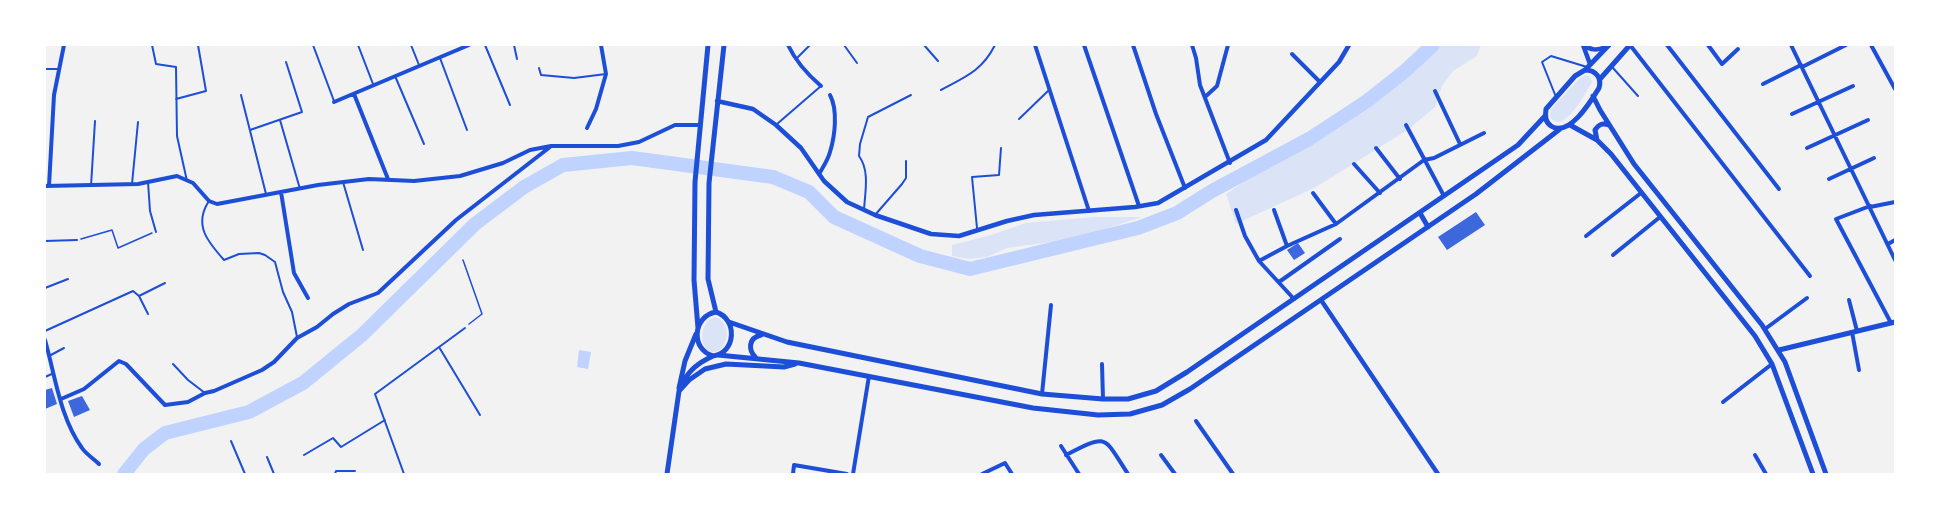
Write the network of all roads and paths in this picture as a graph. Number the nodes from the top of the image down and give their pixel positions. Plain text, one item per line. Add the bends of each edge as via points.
1 (64, 45) edge
2 (152, 45) edge
3 (198, 45) edge
4 (313, 45) edge
5 (358, 45) edge
6 (411, 45) edge
7 (485, 45) edge
8 (514, 45) edge
9 (601, 45) edge
10 (708, 45) edge
11 (724, 45) edge
12 (788, 45) edge
13 (810, 45) edge
14 (844, 45) edge
15 (924, 45) edge
16 (996, 45) edge
17 (1035, 45) edge
18 (1084, 45) edge
19 (1133, 45) edge
20 (1192, 45) edge
21 (1228, 45) edge
22 (1348, 45) edge
23 (1608, 45) edge
24 (1630, 45) edge
25 (1667, 45) edge
26 (1708, 45) edge
27 (1791, 45) edge
28 (1846, 45) edge
29 (1871, 45) edge
30 (467, 46) edge
31 (1738, 49) dead end
32 (1292, 54) dead end
33 (440, 58) junction
34 (517, 59) dead end
35 (795, 59) junction
36 (938, 61) dead end
37 (286, 62) dead end
38 (858, 63) dead end
39 (419, 66) junction
40 (1611, 66) junction
41 (1801, 66) junction
42 (1587, 67) junction
43 (539, 68) dead end
44 (45, 69) edge
45 (59, 69) junction
46 (606, 74) junction
47 (395, 76) junction
48 (1600, 79) junction
49 (1893, 80) edge
50 (1320, 82) junction
51 (1763, 84) dead end
52 (374, 86) junction
53 (821, 86) joint
54 (1853, 86) dead end
55 (1895, 89) edge
56 (940, 90) dead end
57 (1050, 90) junction
58 (1435, 92) dead end
59 (354, 94) junction
60 (241, 95) dead end
61 (830, 95) dead end
62 (911, 95) dead end
63 (1593, 96) junction
64 (1638, 96) dead end
65 (1205, 97) junction
66 (1556, 98) junction
67 (176, 99) junction
68 (717, 101) junction
69 (1819, 101) junction
70 (334, 102) joint
71 (510, 105) dead end
72 (1792, 114) dead end
73 (1545, 116) junction
74 (1019, 119) dead end
75 (280, 120) junction
76 (1868, 120) dead end
77 (95, 121) dead end
78 (138, 122) dead end
79 (701, 125) junction
80 (776, 125) junction
81 (1406, 125) dead end
82 (1570, 125) junction
83 (1609, 125) junction
84 (587, 128) dead end
85 (1560, 129) junction
86 (250, 130) junction
87 (467, 130) dead end
88 (1484, 133) dead end
89 (1836, 135) junction
90 (1597, 140) junction
91 (424, 144) dead end
92 (1460, 144) junction
93 (1518, 145) junction
94 (551, 146) junction
95 (1001, 148) dead end
96 (1376, 148) dead end
97 (1807, 148) dead end
98 (1527, 156) junction
99 (1874, 158) dead end
100 (906, 160) dead end
101 (1424, 160) junction
102 (1230, 163) junction
103 (1354, 164) dead end
104 (1852, 168) junction
105 (819, 174) junction
106 (1400, 179) junction
107 (1829, 179) dead end
108 (388, 180) junction
109 (187, 181) junction
110 (148, 182) junction
111 (343, 182) junction
112 (132, 184) junction
113 (47, 186) edge
114 (91, 186) junction
115 (1185, 188) junction
116 (300, 189) junction
117 (1779, 189) dead end
118 (281, 192) junction
119 (1380, 192) junction
120 (1313, 193) dead end
121 (1641, 193) junction
122 (266, 195) junction
123 (1444, 196) junction
124 (209, 201) junction
125 (1895, 201) edge
126 (1139, 206) junction
127 (1870, 206) junction
128 (864, 210) junction
129 (1236, 210) dead end
130 (1274, 210) dead end
131 (1089, 211) junction
132 (1420, 213) junction
133 (875, 215) junction
134 (1660, 217) junction
135 (1336, 224) junction
136 (1428, 227) junction
137 (977, 231) junction
138 (156, 232) joint
139 (1586, 236) dead end
140 (1340, 239) dead end
141 (45, 240) edge
142 (77, 240) joint
143 (1895, 240) edge
144 (1888, 244) junction
145 (1287, 246) junction
146 (363, 250) dead end
147 (1613, 255) dead end
148 (463, 260) dead end
149 (1895, 260) edge
150 (1259, 261) junction
151 (1810, 276) dead end
152 (68, 279) dead end
153 (1279, 282) junction
154 (165, 283) dead end
155 (45, 288) edge
156 (139, 296) junction
157 (308, 298) dead end
158 (1807, 298) dead end
159 (1294, 299) junction
160 (1321, 300) junction
161 (1849, 300) dead end
162 (1052, 305) dead end
163 (716, 312) junction
164 (148, 314) dead end
165 (729, 322) junction
166 (1893, 322) edge
167 (465, 328) joint
168 (1765, 329) junction
169 (697, 330) junction
170 (45, 331) edge
171 (1855, 331) junction
172 (763, 335) junction
173 (297, 338) junction
174 (45, 340) edge
175 (439, 347) junction
176 (64, 348) dead end
177 (1779, 350) junction
178 (50, 356) junction
179 (716, 356) junction
180 (756, 358) junction
181 (799, 363) junction
182 (174, 364) dead end
183 (1102, 364) dead end
184 (1772, 364) junction
185 (1860, 370) dead end
186 (54, 373) junction
187 (869, 376) junction
188 (45, 377) edge
189 (679, 391) junction
190 (205, 393) junction
191 (1042, 394) junction
192 (61, 399) junction
193 (1102, 399) junction
194 (1723, 402) dead end
195 (480, 415) dead end
196 (385, 420) junction
197 (1196, 421) dead end
198 (231, 441) dead end
199 (1061, 446) dead end
200 (304, 455) dead end
201 (1066, 455) junction
202 (1161, 455) dead end
203 (1755, 455) dead end
204 (267, 457) dead end
205 (99, 464) dead end
206 (355, 471) dead end
207 (1825, 472) edge
208 (245, 474) edge
209 (274, 474) edge
210 (335, 474) edge
211 (404, 474) edge
212 (667, 474) edge
213 (793, 474) edge
214 (847, 474) edge
215 (853, 474) edge
216 (982, 474) edge
217 (1012, 474) edge
218 (1079, 474) edge
219 (1128, 474) edge
220 (1175, 474) edge
221 (1233, 474) edge
222 (1438, 474) edge
223 (1766, 474) edge
224 (1813, 474) edge

1 - 45 street
2 - 67 lane via 156,64 176,67
3 - 67 lane via 206,91
4 - 70 lane
5 - 52 lane
6 - 39 lane
7 - 71 lane
8 - 34 lane
9 - 46 street
10 - 79 main road
11 - 68 main road
12 - 35 street
13 - 35 lane
14 - 38 lane
15 - 36 lane
16 - 56 lane via 988,60 973,73
17 - 57 street
18 - 126 street
19 - 115 street
20 - 65 street
21 - 65 street via 1217,86
22 - 50 street via 1339,62
23 - 42 main road
23 - 42 street via 1600,50 1583,45
24 - 40 main road
24 - 151 street
25 - 117 street
26 - 31 street via 1722,64
27 - 41 street
28 - 41 street
29 - 49 street
30 - 33 street
32 - 50 street
33 - 39 street
33 - 87 lane
35 - 53 street
37 - 75 lane via 302,112
39 - 47 street
40 - 48 main road
40 - 64 lane
41 - 51 street
41 - 69 street
42 - 48 main road
42 - 66 main road
42 - 66 lane via 1551,56 1542,62
43 - 46 lane via 541,75 563,78
44 - 45 lane
45 - 113 street
46 - 84 street
47 - 52 street
47 - 91 lane
48 - 63 main road
49 - 55 street
50 - 102 street via 1266,140
52 - 59 street
53 - 80 lane
54 - 69 street
57 - 74 lane
57 - 131 street
58 - 92 street
59 - 70 street
59 - 108 street
60 - 86 lane
61 - 105 street via 833,134 830,153
62 - 128 lane via 868,117 859,156 866,179
63 - 82 main road
63 - 83 main road
65 - 102 street
66 - 73 main road
67 - 109 lane via 177,136
68 - 80 street via 753,110
68 - 163 main road via 708,279
69 - 72 street
69 - 89 street
73 - 85 main road via 1553,128
73 - 93 main road
75 - 86 lane
75 - 116 lane
76 - 89 street
77 - 114 lane
78 - 112 lane
79 - 94 street via 675,126 639,142 618,146
79 - 169 main road via 695,182
80 - 105 street via 801,148
81 - 101 street
82 - 85 main road
82 - 90 main road
83 - 90 main road via 1598,125 1594,130
83 - 168 main road via 1635,164
85 - 98 main road
86 - 122 lane
88 - 92 street
89 - 97 street
89 - 104 street
90 - 121 main road
92 - 101 street
93 - 98 main road via 1528,148
93 - 123 main road
94 - 108 street via 460,176
94 - 173 street via 456,220 378,293 349,304
95 - 137 lane via 999,175 972,177
96 - 106 street
98 - 136 main road
99 - 104 street
100 - 133 lane via 906,178
101 - 106 street
101 - 123 street
102 - 115 street
103 - 119 street
104 - 107 street
104 - 127 street
105 - 128 street via 847,202
106 - 119 street
108 - 111 street
109 - 110 street via 177,176
109 - 124 street
110 - 112 street
110 - 138 lane
111 - 116 street
111 - 146 lane
112 - 114 street
113 - 114 street
115 - 126 street via 1158,203
116 - 118 street
118 - 122 street
118 - 157 street via 294,273
119 - 135 street
120 - 135 street
121 - 134 main road
121 - 139 street
122 - 124 street via 230,203
123 - 132 main road
124 - 173 lane via 203,231 224,260 259,253 275,262
125 - 127 street
126 - 131 street
127 - 144 street
127 - 166 street via 1836,219
128 - 133 street
129 - 150 street
130 - 145 street
131 - 137 street via 1034,215
132 - 136 main road
132 - 159 main road
133 - 137 street via 945,237
134 - 147 street
134 - 184 main road via 1747,326
135 - 145 street
136 - 160 main road
138 - 142 path via 118,248 112,230
140 - 153 street
141 - 142 lane
143 - 144 street
144 - 149 street
145 - 150 street
148 - 167 path via 482,314
150 - 153 street
152 - 155 lane
153 - 159 street
154 - 156 lane
156 - 164 lane
156 - 170 lane via 133,291
158 - 168 street
159 - 193 main road via 1156,391 1128,399
160 - 187 main road via 1190,389 1162,405 1131,414 1098,415 1033,408
160 - 222 street
161 - 171 street
162 - 191 street
163 - 165 main road
163 - 169 main road via 705,316
165 - 172 main road
165 - 179 main road via 731,340 727,349
166 - 171 main road
167 - 175 lane
168 - 177 main road
169 - 179 main road via 703,351
169 - 189 main road
171 - 177 main road
171 - 185 street
172 - 180 main road via 756,336 749,347
172 - 191 main road
173 - 190 street via 262,370
174 - 178 street
175 - 195 lane
175 - 196 lane via 375,394
176 - 178 lane
177 - 207 main road
178 - 186 street
179 - 180 main road
179 - 189 main road via 699,362 687,374
180 - 181 main road
181 - 187 main road
181 - 189 main road via 784,367 711,366
182 - 190 lane
183 - 193 street
184 - 194 street
184 - 224 main road
186 - 188 lane
186 - 192 street
187 - 215 street
189 - 212 main road
190 - 192 street via 188,402 165,405 119,361 84,389
191 - 193 main road
192 - 205 street via 83,449
196 - 200 lane via 340,447 333,438
196 - 211 lane
197 - 221 street
198 - 208 lane
199 - 201 street
201 - 218 street
201 - 219 street via 1101,440 1109,445
202 - 220 street
203 - 223 street
204 - 209 lane
206 - 210 lane
207 - 224 main road
213 - 214 street via 794,465
216 - 217 street via 1005,463

